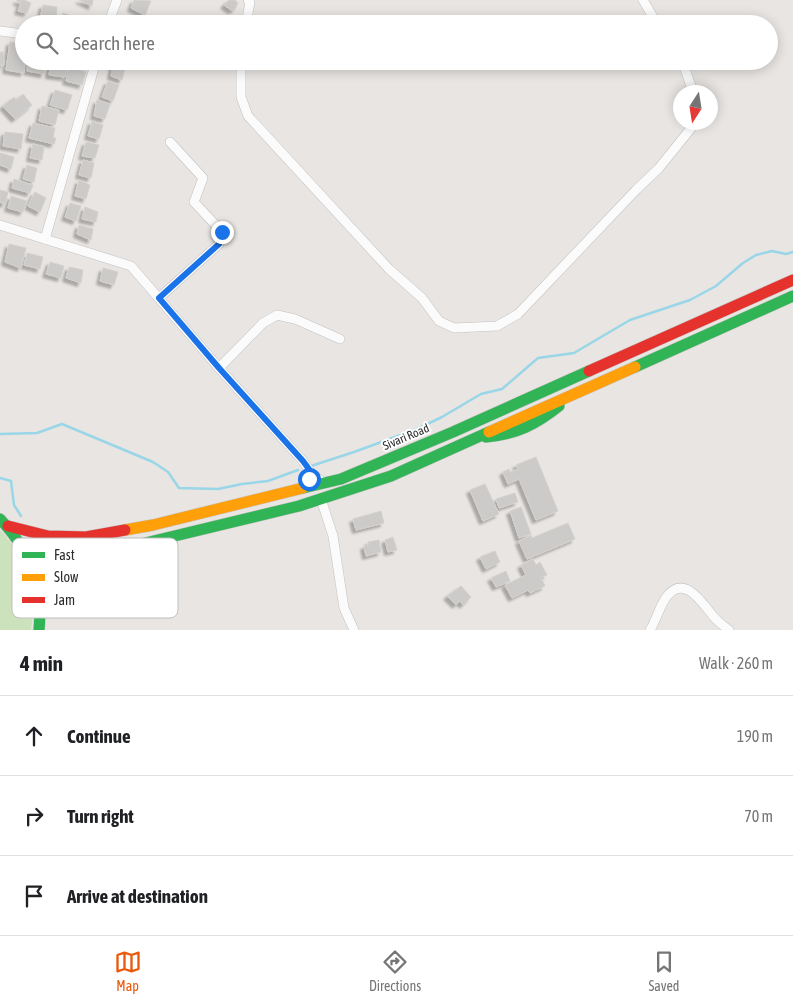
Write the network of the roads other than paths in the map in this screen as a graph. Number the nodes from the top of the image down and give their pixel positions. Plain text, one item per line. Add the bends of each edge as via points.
1 (117, 0) edge
2 (248, 0) edge
3 (642, 0) edge
4 (111, 15) edge
5 (248, 15) edge
6 (651, 15) edge
7 (0, 32) edge
8 (15, 33) edge
9 (93, 70) edge
10 (240, 70) edge
11 (685, 70) edge
12 (691, 85) edge
13 (690, 130) edge
14 (170, 142) dead end
15 (0, 225) edge
16 (45, 238) junction
17 (793, 280) edge
18 (793, 296) edge
19 (159, 298) junction
20 (340, 339) dead end
21 (219, 368) junction
22 (311, 472) junction
23 (324, 483) junction
24 (302, 489) junction
25 (321, 499) junction
26 (4, 522) edge
27 (16, 538) edge
28 (164, 538) edge
29 (354, 630) edge
30 (650, 630) edge
31 (729, 630) edge

1 - 4 street
2 - 5 street
3 - 6 street
7 - 8 street
9 - 16 street
10 - 13 street via 241,97 248,116 389,269 422,298 438,321 454,328 497,326 518,314 659,168
11 - 12 street
14 - 19 street via 203,178 194,202 222,232 219,244
15 - 16 street
16 - 19 street via 131,266
17 - 23 main road, Sivari Road via 444,436
18 - 25 main road via 391,476
19 - 21 street
20 - 21 street via 295,319 277,316 263,323
21 - 22 street
22 - 23 street
22 - 24 street
23 - 24 main road, Sivari Road
24 - 26 main road, Sivari Road via 154,525 86,537 48,536
25 - 28 main road
25 - 29 street via 333,536 344,608
26 - 27 main road
30 - 31 street via 668,595 677,589 689,590 698,597

